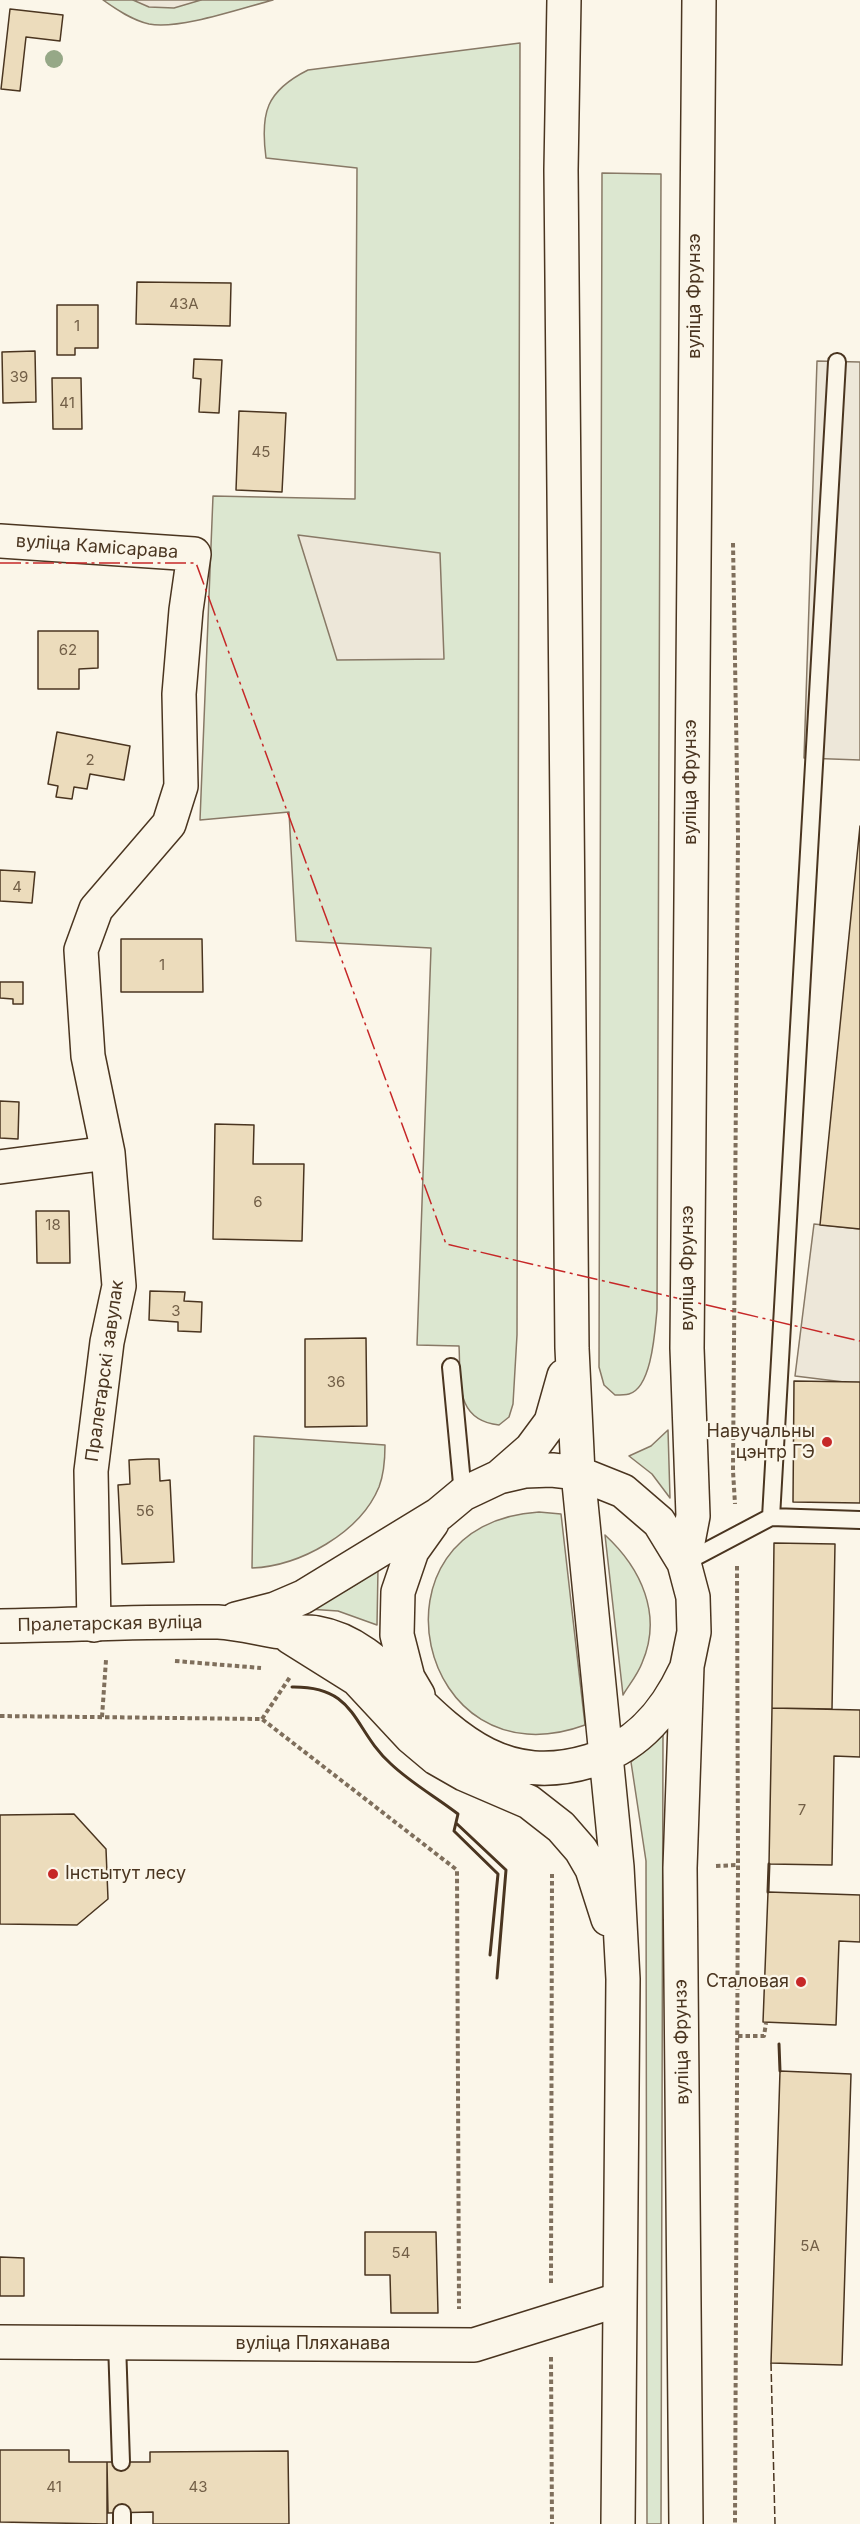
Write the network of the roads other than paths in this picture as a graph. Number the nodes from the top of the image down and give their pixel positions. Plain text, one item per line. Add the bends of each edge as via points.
1 (564, 0) edge
2 (699, 0) edge
3 (837, 362) dead end
4 (0, 541) edge
5 (194, 554) joint
6 (108, 1153) junction
7 (0, 1167) edge
8 (572, 1348) junction
9 (451, 1367) dead end
10 (578, 1473) junction
11 (498, 1477) junction
12 (451, 1504) junction
13 (771, 1518) junction
14 (860, 1520) edge
15 (684, 1563) junction
16 (220, 1622) junction
17 (94, 1625) junction
18 (0, 1626) edge
19 (282, 1632) junction
20 (687, 1666) junction
21 (430, 1714) junction
22 (607, 1756) junction
23 (623, 1979) junction
24 (618, 2300) junction
25 (0, 2342) edge
26 (117, 2343) junction
27 (121, 2462) dead end
28 (618, 2524) edge
29 (686, 2524) edge

1 - 8 main road via 561,170
2 - 15 main road, вуліца Фрунзэ via 687,1348 693,1516
3 - 13 lane
4 - 5 main road, вуліца Камісарава
5 - 6 main road, Пралетарскі завулак via 179,694 181,786 169,824 96,909 81,950 88,1056
6 - 7 main road
6 - 17 main road, Пралетарскі завулак via 119,1286 107,1342 91,1471
8 - 10 main road
8 - 11 main road via 551,1422 531,1449
9 - 12 lane
10 - 11 main road, вуліца Фрунзэ via 534,1470
10 - 15 main road, вуліца Фрунзэ via 632,1499 659,1522
10 - 22 main road
11 - 12 main road, Пралетарская вуліца
12 - 16 main road, Пралетарская вуліца via 303,1597 275,1609
12 - 21 main road via 412,1551 398,1592 397,1635 408,1678
13 - 14 lane
13 - 15 lane
15 - 20 main road, вуліца Фрунзэ via 693,1597 694,1632
16 - 17 main road, Пралетарская вуліца
16 - 19 main road, Пралетарская вуліца
17 - 18 main road, Пралетарская вуліца
19 - 21 main road, Пралетарская вуліца via 318,1633 351,1645 378,1663
19 - 23 main road via 357,1679 436,1758 529,1802 561,1827 592,1869
20 - 22 main road via 656,1719
20 - 29 main road, вуліца Фрунзэ via 680,1868
21 - 22 main road via 471,1748 505,1763 539,1768 574,1766
22 - 23 main road
23 - 24 main road
24 - 26 main road, вуліца Пляханава via 474,2345
24 - 28 main road
25 - 26 main road, вуліца Пляханава
26 - 27 lane

